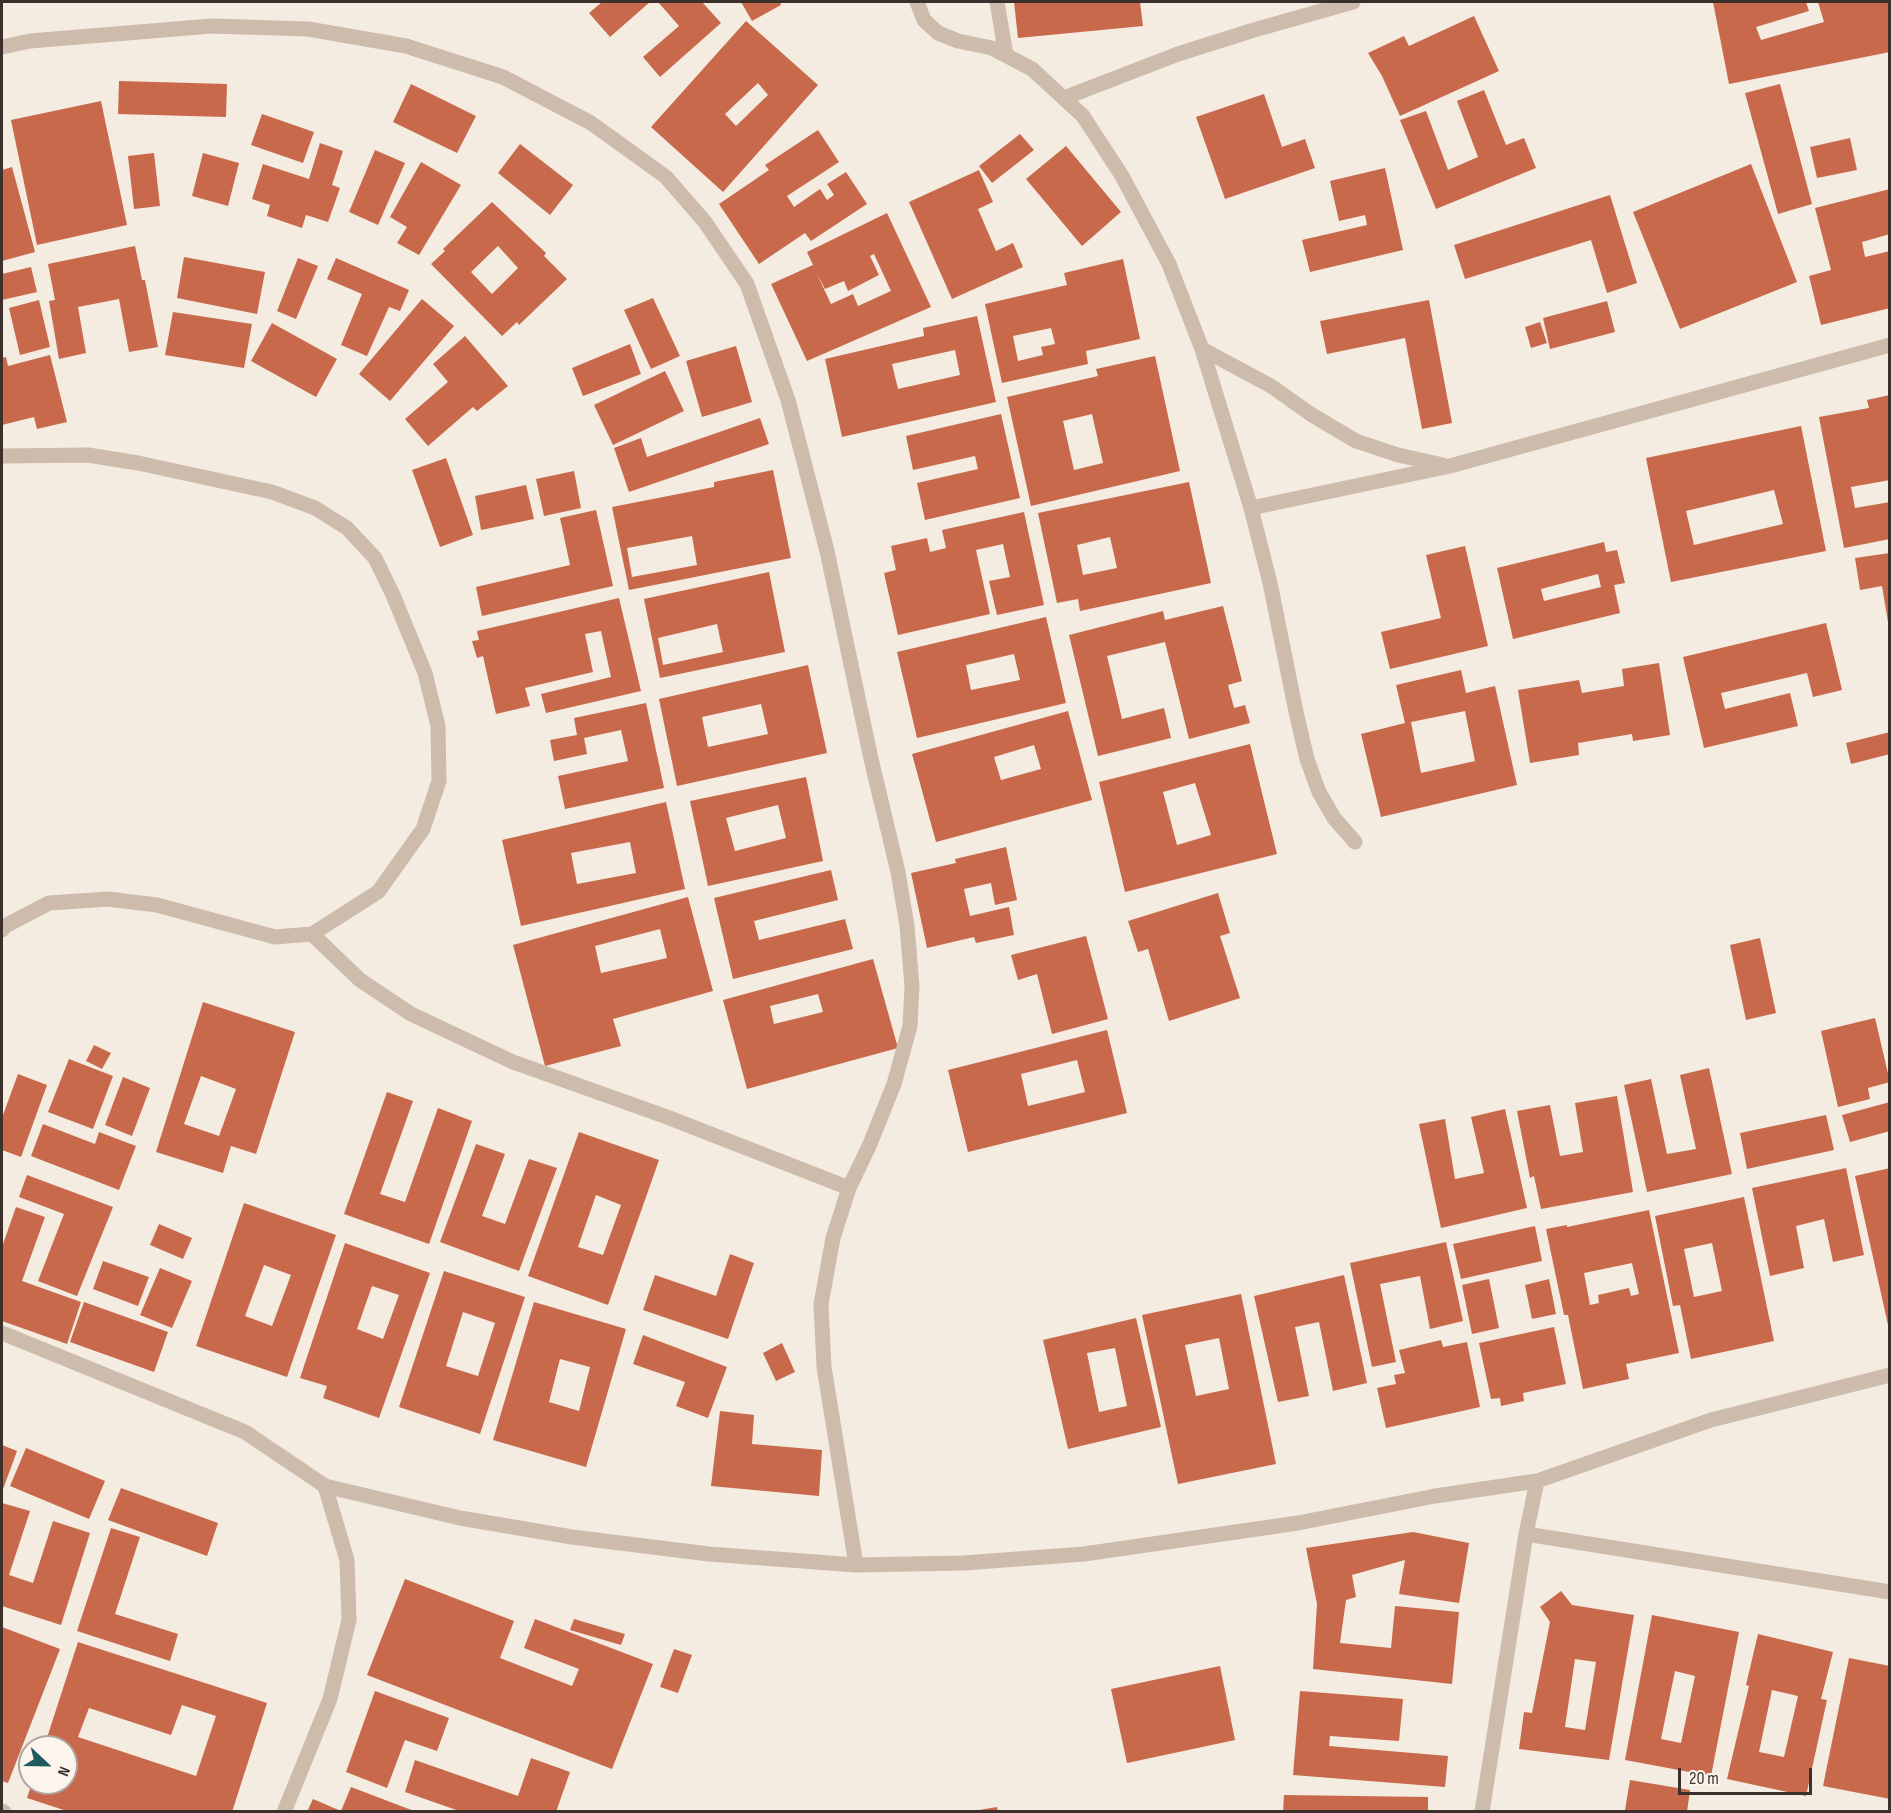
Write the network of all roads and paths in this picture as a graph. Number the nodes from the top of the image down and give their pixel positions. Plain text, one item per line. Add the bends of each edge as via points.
1 (917, 2) edge
2 (997, 2) edge
3 (1353, 2) edge
4 (2, 47) edge
5 (1006, 55) junction
6 (1064, 98) junction
7 (1890, 345) edge
8 (1202, 349) junction
9 (2, 456) edge
10 (1450, 466) junction
11 (1251, 508) junction
12 (1355, 842) dead end
13 (2, 930) edge
14 (312, 934) junction
15 (849, 1188) junction
16 (2, 1333) edge
17 (1890, 1375) edge
18 (1537, 1482) junction
19 (325, 1486) junction
20 (1526, 1534) junction
21 (856, 1565) junction
22 (1890, 1592) edge
23 (284, 1812) edge
24 (1482, 1812) edge

1 - 5 street via 924,20 938,33
2 - 5 street
3 - 6 street via 1178,54
4 - 15 street via 30,41 212,26 308,28 406,46 503,77 591,123 666,177 705,222 747,284 788,400 827,551 907,926 912,986 910,1026 894,1084
5 - 6 street via 1032,69
6 - 8 street via 1083,116 1122,176 1169,264
7 - 10 street
8 - 10 street via 1271,386 1356,441
8 - 11 street
9 - 14 street via 88,455 272,492 315,508 347,528 375,558 425,673 438,726 439,781 423,829 378,892
10 - 11 street
11 - 12 street via 1307,759 1334,818
13 - 14 street via 49,903 108,898 157,905 274,937
14 - 15 street via 360,980 411,1014 513,1062
15 - 21 street via 832,1238 821,1304 824,1367
16 - 19 street via 245,1432
17 - 18 street via 1711,1420
18 - 20 street
18 - 21 street via 1084,1554 964,1563
19 - 21 street via 460,1518 572,1537 709,1554
19 - 23 street via 347,1560 349,1620 330,1699
20 - 22 street
20 - 24 street

